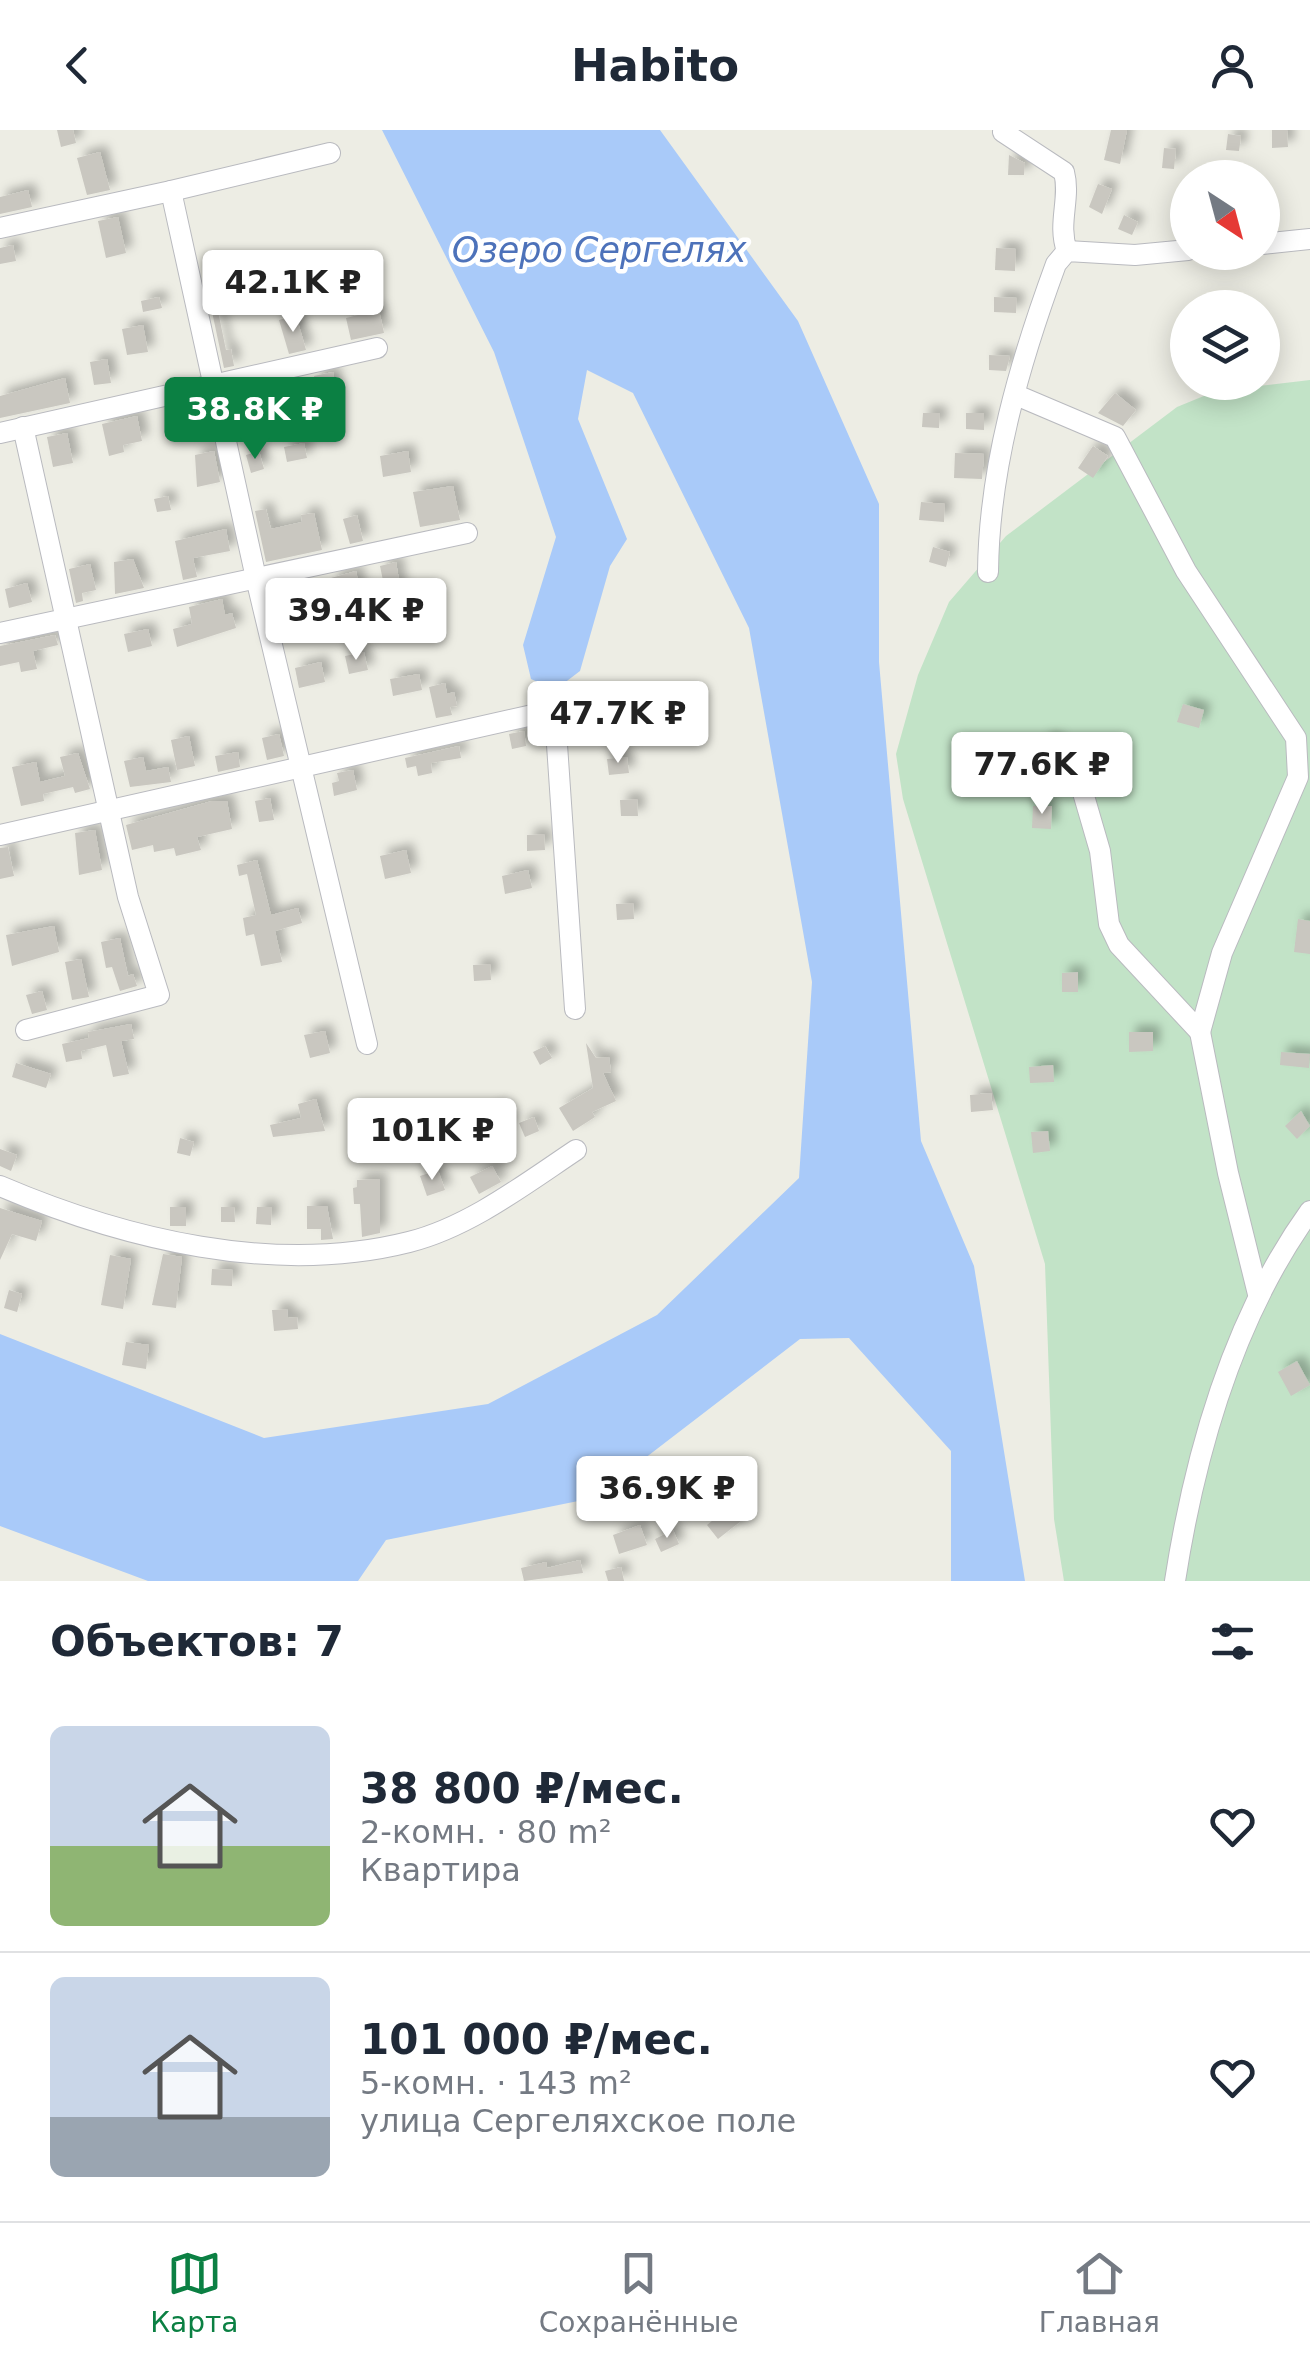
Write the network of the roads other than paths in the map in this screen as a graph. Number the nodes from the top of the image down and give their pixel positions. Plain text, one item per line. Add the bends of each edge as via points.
1 (1003, 132) edge
2 (330, 154) dead end
3 (171, 191) junction
4 (0, 228) edge
5 (1310, 239) edge
6 (1280, 242) edge
7 (1067, 252) junction
8 (1170, 252) edge
9 (377, 348) dead end
10 (214, 384) junction
11 (1016, 394) junction
12 (24, 428) junction
13 (0, 432) edge
14 (467, 533) dead end
15 (988, 572) dead end
16 (256, 578) junction
17 (66, 618) junction
18 (0, 633) edge
19 (304, 767) junction
20 (1304, 768) edge
21 (1077, 772) dead end
22 (109, 810) junction
23 (0, 835) edge
24 (576, 1009) dead end
25 (26, 1030) dead end
26 (1200, 1032) junction
27 (367, 1044) dead end
28 (576, 1150) dead end
29 (0, 1186) edge
30 (1310, 1210) edge
31 (1258, 1294) junction
32 (1175, 1581) edge

1 - 7 street via 1064,172 1060,231
2 - 3 street
3 - 4 street
3 - 10 street
5 - 6 street
7 - 8 street
7 - 11 street via 1047,289
9 - 10 street
10 - 12 street
10 - 16 street
11 - 15 street via 988,507
11 - 20 street via 1114,437 1186,571 1296,738
12 - 13 street
12 - 17 street
14 - 16 street
16 - 17 street
16 - 19 street
17 - 18 street
17 - 22 street
19 - 22 street
19 - 24 street via 537,714 550,720 556,730
19 - 27 street
20 - 26 street via 1222,953
21 - 26 street via 1100,851 1109,924 1119,944
22 - 23 street
22 - 25 street via 159,995
26 - 31 street
28 - 29 street via 494,1205 411,1242 343,1252 179,1245 98,1226
30 - 31 street
31 - 32 street via 1211,1416

